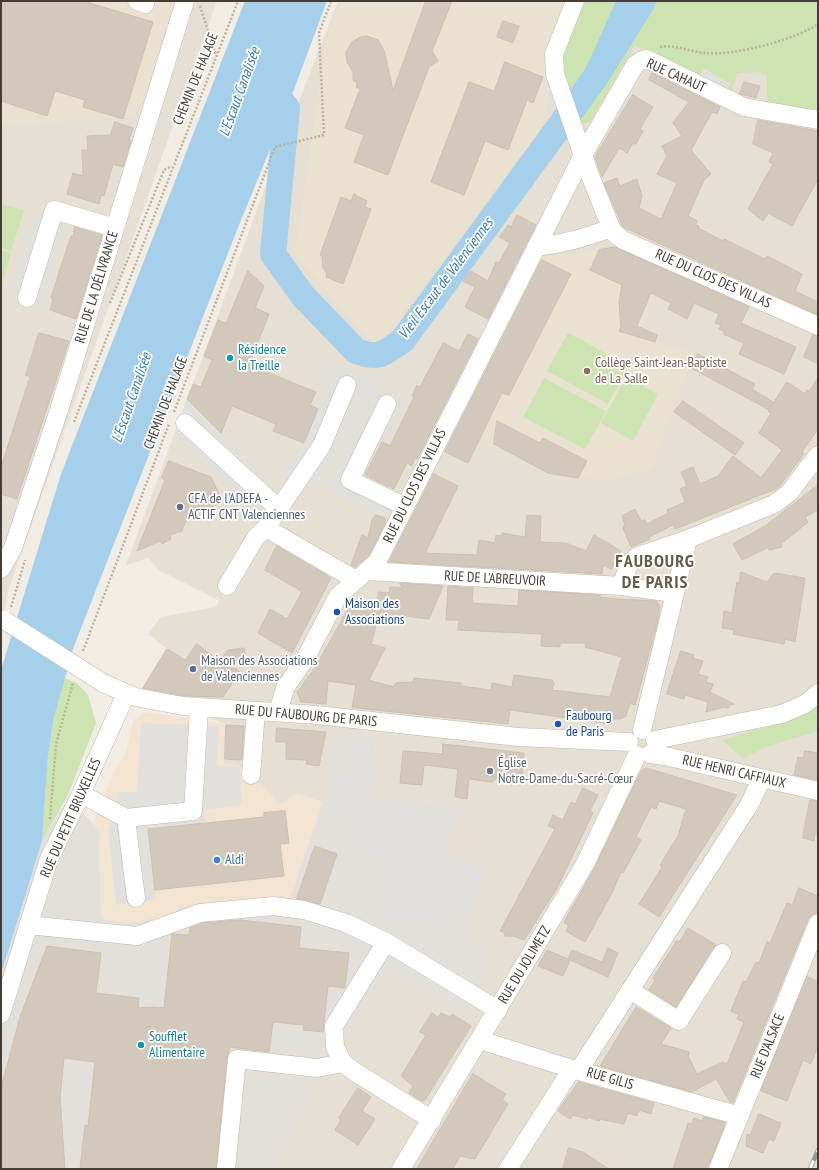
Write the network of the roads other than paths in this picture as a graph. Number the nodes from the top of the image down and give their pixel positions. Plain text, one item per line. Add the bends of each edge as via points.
1 (185, 1) edge
2 (575, 1) edge
3 (818, 120) edge
4 (583, 155) junction
5 (115, 228) junction
6 (611, 228) junction
7 (536, 246) junction
8 (27, 298) dead end
9 (818, 326) edge
10 (347, 385) dead end
11 (387, 404) dead end
12 (176, 420) road end
13 (818, 455) edge
14 (404, 506) junction
15 (278, 508) junction
16 (266, 528) junction
17 (688, 539) junction
18 (1, 569) edge
19 (362, 575) junction
20 (227, 586) dead end
21 (621, 586) junction
22 (674, 593) junction
23 (5, 615) edge
24 (818, 693) edge
25 (126, 694) junction
26 (199, 708) junction
27 (256, 711) junction
28 (278, 712) junction
29 (643, 744) junction
30 (252, 775) dead end
31 (762, 778) junction
32 (818, 791) edge
33 (81, 794) junction
34 (126, 818) junction
35 (136, 898) dead end
36 (818, 923) edge
37 (28, 925) junction
38 (386, 942) junction
39 (722, 953) dead end
40 (630, 990) junction
41 (498, 1010) junction
42 (1, 1014) edge
43 (480, 1040) junction
44 (343, 1063) junction
45 (575, 1070) junction
46 (740, 1116) junction
47 (432, 1120) junction
48 (226, 1169) edge
49 (401, 1169) edge
50 (508, 1169) edge
51 (718, 1169) edge

1 - 5 street, RUE DE LA DÉLIVRANCE
2 - 4 street via 554,54 554,66 557,83
3 - 4 street, RUE CAHAUT via 744,107 647,59 635,65
4 - 6 street, RUE DU CLOS DES VILLAS
4 - 7 street, RUE DU CLOS DES VILLAS
5 - 8 street via 54,210
5 - 18 street, RUE DE LA DÉLIVRANCE via 56,422 13,548
6 - 7 street via 578,240
6 - 9 street, RUE DU CLOS DES VILLAS via 623,240
7 - 14 street, RUE DU CLOS DES VILLAS
10 - 15 street via 322,445
11 - 14 street via 350,480
12 - 15 street
13 - 17 street via 789,493 774,504
14 - 19 street, RUE DU CLOS DES VILLAS via 377,562
15 - 16 street
16 - 19 street
16 - 20 street via 256,537
17 - 21 street via 632,560
17 - 22 street
19 - 21 street, RUE DE L'ABREUVOIR
19 - 28 street, RUE DU CLOS DES VILLAS via 338,596 305,659 285,688
21 - 22 street, RUE DE L'ABREUVOIR
22 - 29 street
23 - 25 street, RUE DU FAUBOURG DE PARIS, bridge via 103,682
24 - 29 street, RUE DU FAUBOURG DE PARIS via 805,704 782,714
25 - 26 street, RUE DU FAUBOURG DE PARIS
25 - 33 street, RUE DU PETIT BRUXELLES
26 - 27 street, RUE DU FAUBOURG DE PARIS
26 - 34 street via 192,811
27 - 28 street, RUE DU FAUBOURG DE PARIS
27 - 30 street
28 - 29 street, RUE DU FAUBOURG DE PARIS via 518,736
29 - 31 street, RUE HENRI CAFFIAUX via 666,756
29 - 41 street, RUE DU JOLIMETZ via 585,864
31 - 32 street, RUE HENRI CAFFIAUX
31 - 40 street via 749,805
33 - 34 street
33 - 37 street, RUE DU PETIT BRUXELLES via 49,859
34 - 35 street
36 - 46 street, RUE D'ALSACE
37 - 38 street via 137,936 200,912 273,906 304,910 346,923
37 - 42 street, RUE DU PETIT BRUXELLES
38 - 41 street
38 - 44 street via 334,1026 335,1047
39 - 40 street via 679,1022
40 - 45 street
41 - 43 street, RUE DU JOLIMETZ
43 - 45 street, RUE GILIS
43 - 47 street, RUE DU JOLIMETZ
44 - 47 street
44 - 48 street via 317,1068 237,1059
45 - 46 street, RUE GILIS
45 - 50 street
46 - 51 street, RUE D'ALSACE
47 - 49 street, RUE DU JOLIMETZ

